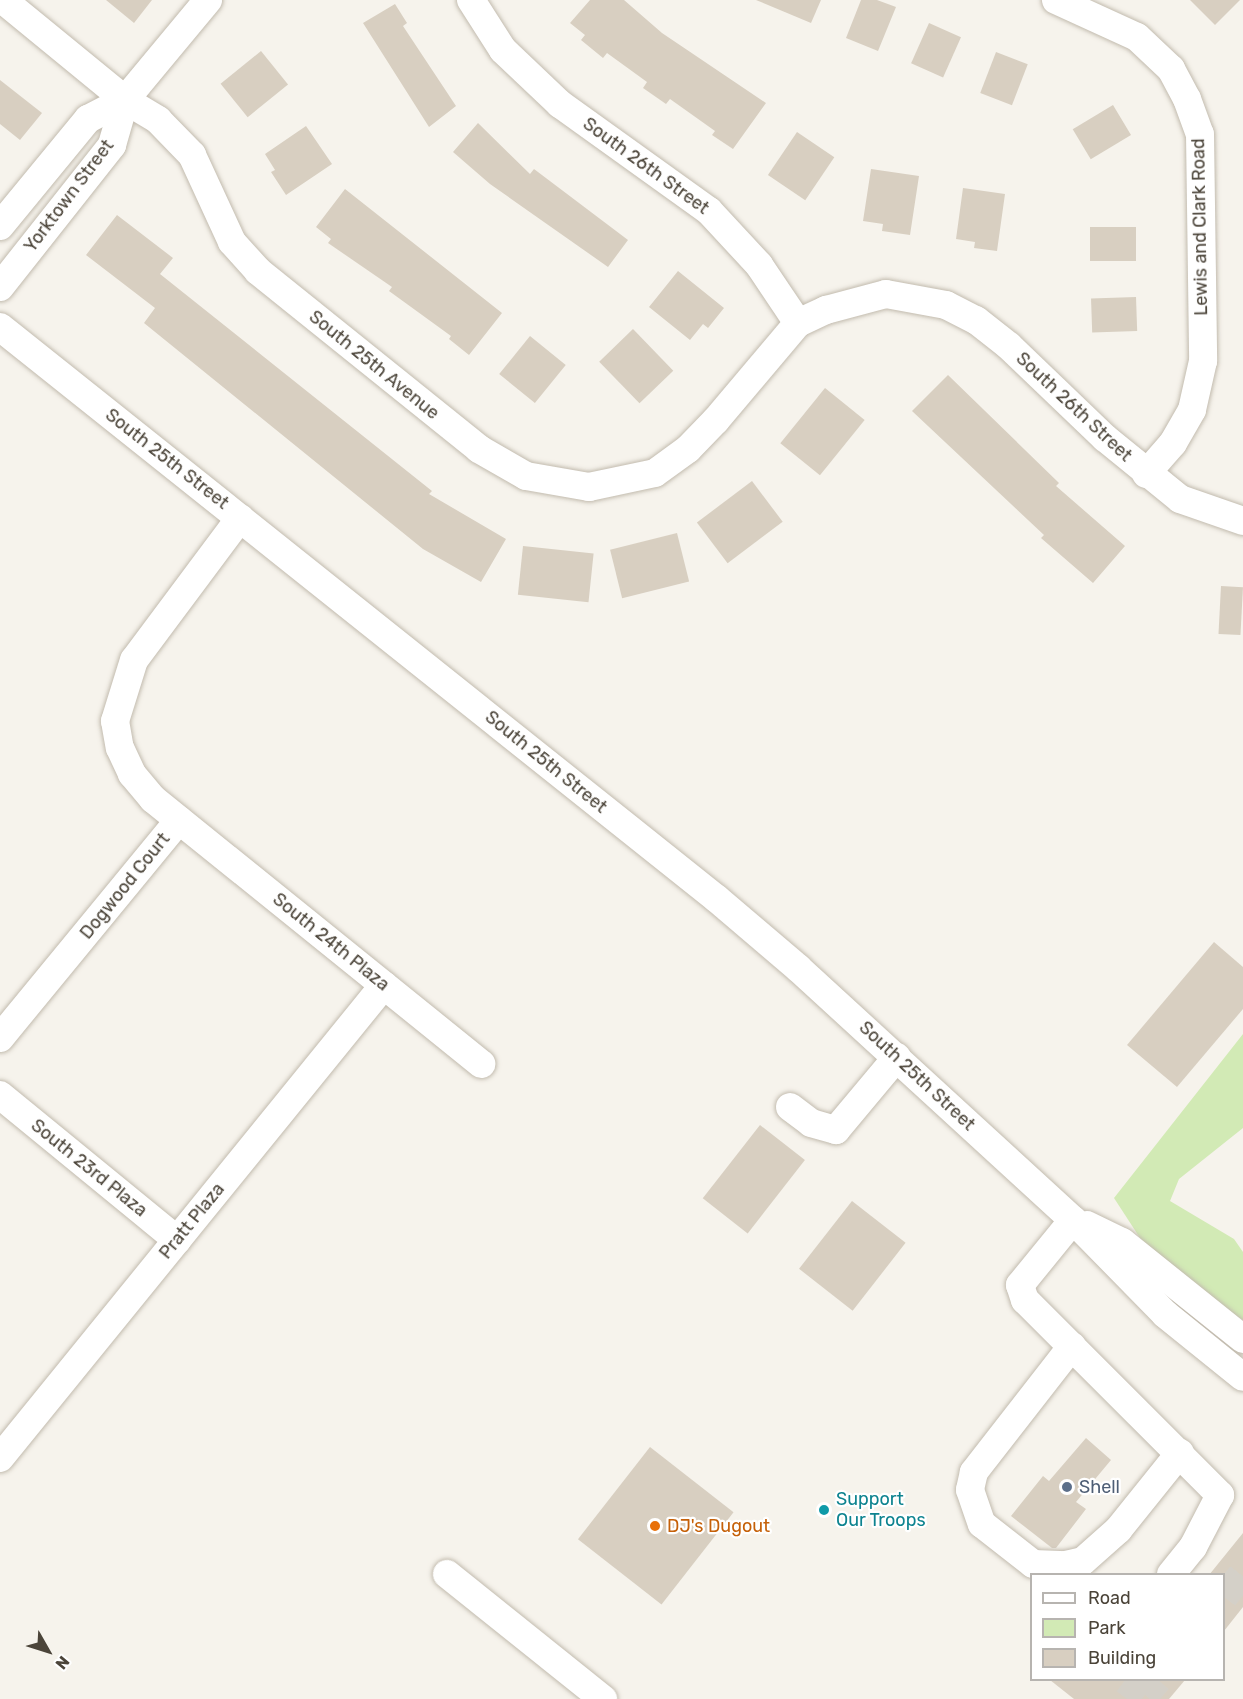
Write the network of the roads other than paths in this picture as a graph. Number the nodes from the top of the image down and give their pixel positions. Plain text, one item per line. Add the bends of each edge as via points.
1 (3, 0) edge
2 (208, 0) edge
3 (471, 0) edge
4 (1056, 0) edge
5 (125, 100) junction
6 (0, 226) edge
7 (0, 287) edge
8 (798, 323) junction
9 (0, 327) edge
10 (1146, 474) junction
11 (240, 518) junction
12 (1243, 521) edge
13 (179, 820) junction
14 (384, 985) junction
15 (0, 1038) edge
16 (897, 1058) junction
17 (483, 1064) dead end
18 (0, 1095) edge
19 (790, 1107) dead end
20 (1073, 1220) junction
21 (177, 1240) junction
22 (1243, 1339) edge
23 (1072, 1346) junction
24 (1243, 1377) edge
25 (1180, 1453) junction
26 (0, 1458) edge
27 (1232, 1490) edge
28 (1173, 1573) edge
29 (447, 1574) dead end
30 (603, 1699) edge

1 - 5 street, South 25th Avenue
2 - 5 street, Yorktown Street
3 - 8 street, South 26th Street via 503,50 560,104 709,211 759,265
4 - 10 street, Lewis and Clark Road via 1137,37 1170,69 1200,134 1203,361 1192,410 1173,443
5 - 6 street, Yorktown Street via 88,119
5 - 7 street, Yorktown Street via 112,145
5 - 8 street, South 25th Avenue via 158,120 192,155 232,242 258,272 479,449 526,476 590,487 654,473 688,449 716,420
8 - 10 street, South 26th Street via 826,310 886,294 946,305 976,320 1009,346
9 - 11 street, South 25th Street
10 - 12 street, South 26th Street via 1180,499
11 - 13 street, Dogwood Court via 134,660 115,721 120,748 132,774
11 - 16 street, South 25th Street via 717,899
13 - 14 street, South 24th Plaza
13 - 15 street, Dogwood Court
14 - 17 street, South 24th Plaza
14 - 21 street, Pratt Plaza
16 - 19 street via 836,1130 811,1123
16 - 20 street, South 25th Street
18 - 21 street, South 23rd Plaza
20 - 22 street, South 25th Street via 1122,1242
20 - 23 street via 1020,1285 1025,1300
20 - 24 street, South 25th Street via 1165,1314
21 - 26 street, Pratt Plaza
23 - 25 street
23 - 25 street via 974,1472 970,1490 982,1524 1033,1564 1083,1561 1119,1530
25 - 27 street
27 - 28 street
29 - 30 street

